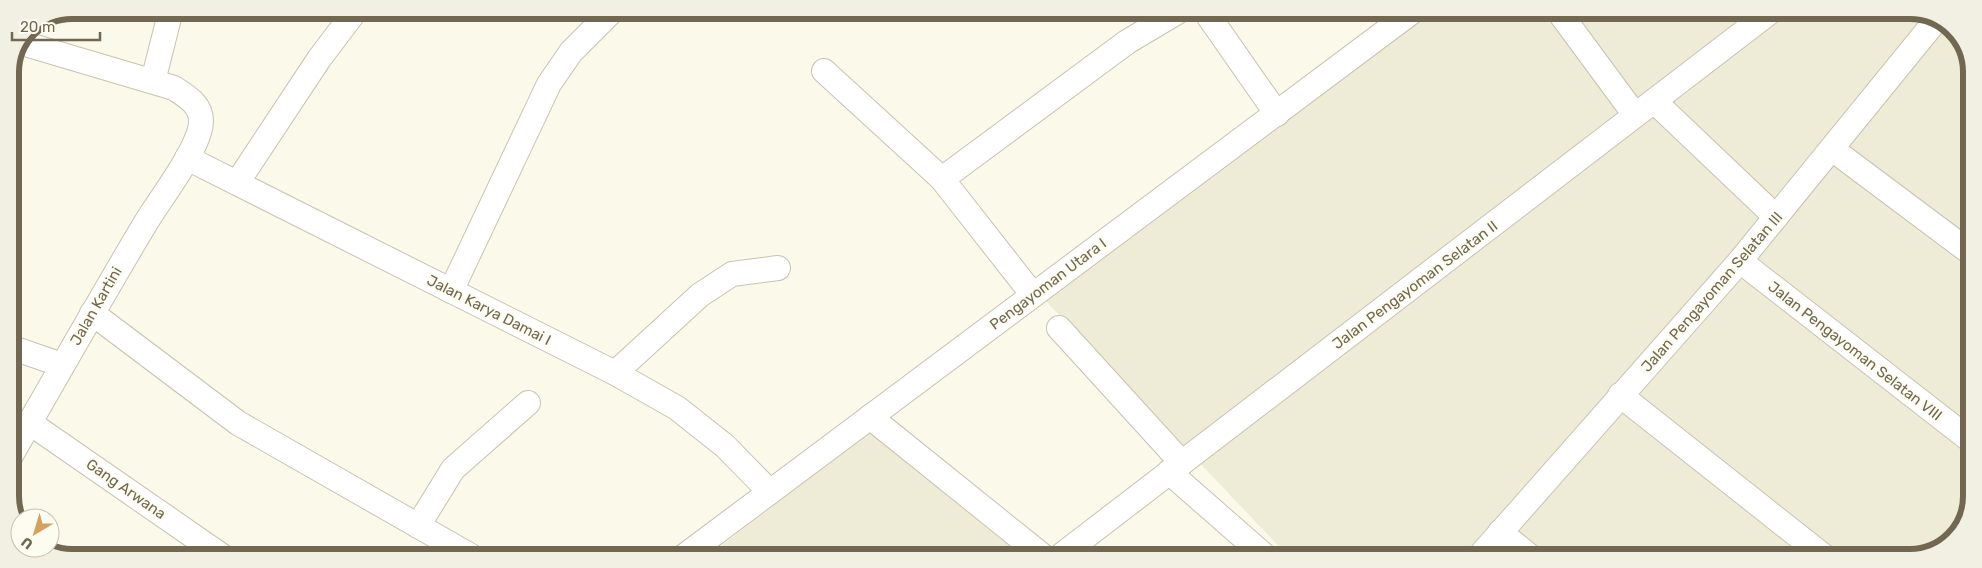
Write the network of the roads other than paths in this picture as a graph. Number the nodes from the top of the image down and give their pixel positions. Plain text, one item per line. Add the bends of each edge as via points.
1 (169, 19) edge
2 (349, 19) edge
3 (604, 19) edge
4 (1165, 19) edge
5 (1211, 19) edge
6 (1404, 19) edge
7 (1564, 19) edge
8 (1761, 19) edge
9 (1933, 24) edge
10 (27, 44) edge
11 (824, 71) dead end
12 (153, 81) junction
13 (1654, 101) junction
14 (1277, 114) junction
15 (1636, 115) junction
16 (1832, 149) junction
17 (186, 158) junction
18 (942, 179) junction
19 (237, 183) junction
20 (1776, 218) junction
21 (1963, 247) edge
22 (1740, 261) junction
23 (778, 268) dead end
24 (451, 291) junction
25 (1033, 295) junction
26 (92, 313) junction
27 (1059, 328) dead end
28 (19, 350) edge
29 (62, 365) junction
30 (615, 373) junction
31 (1620, 395) junction
32 (528, 403) dead end
33 (870, 417) junction
34 (30, 423) junction
35 (1963, 435) edge
36 (19, 442) edge
37 (1176, 467) junction
38 (770, 492) junction
39 (418, 526) junction
40 (1500, 532) junction
41 (212, 549) edge
42 (459, 549) edge
43 (694, 549) edge
44 (1034, 549) edge
45 (1069, 549) edge
46 (1258, 549) edge
47 (1486, 549) edge
48 (1521, 549) edge
49 (1815, 549) edge

1 - 12 street
2 - 19 street
3 - 24 street via 571,52 549,84
4 - 18 street via 1127,42
5 - 14 street
6 - 14 street, Pengayoman Utara I
7 - 15 street
8 - 13 street, Jalan Pengayoman Selatan II
9 - 16 street, Jalan Pengayoman Selatan III
10 - 12 street, Jalan Kartini
11 - 18 street
12 - 17 street, Jalan Kartini via 174,88 194,102 201,126
13 - 15 street, Jalan Pengayoman Selatan II
13 - 20 street
14 - 25 street, Pengayoman Utara I
15 - 37 street, Jalan Pengayoman Selatan II
16 - 20 street, Jalan Pengayoman Selatan III
16 - 21 street
17 - 19 street, Jalan Karya Damai I
17 - 26 street, Jalan Kartini
18 - 25 street
19 - 24 street, Jalan Karya Damai I
20 - 22 street, Jalan Pengayoman Selatan III
22 - 31 street, Jalan Pengayoman Selatan III
22 - 35 street, Jalan Pengayoman Selatan VIII
23 - 30 street via 732,274 700,296
24 - 30 street, Jalan Karya Damai I
25 - 33 street, Pengayoman Utara I
26 - 29 street, Jalan Kartini
26 - 39 street via 238,423
27 - 37 street
28 - 29 street
29 - 34 street, Jalan Kartini
30 - 38 street, Jalan Karya Damai I via 678,408 725,446
31 - 40 street, Jalan Pengayoman Selatan III
31 - 49 street
32 - 39 street via 453,469
33 - 38 street, Pengayoman Utara I
33 - 44 street
34 - 36 street, Jalan Kartini
34 - 41 street, Gang Arwana
37 - 45 street, Jalan Pengayoman Selatan II
37 - 46 street
38 - 43 street, Pengayoman Utara I
39 - 42 street
40 - 47 street, Jalan Pengayoman Selatan III
40 - 48 street

